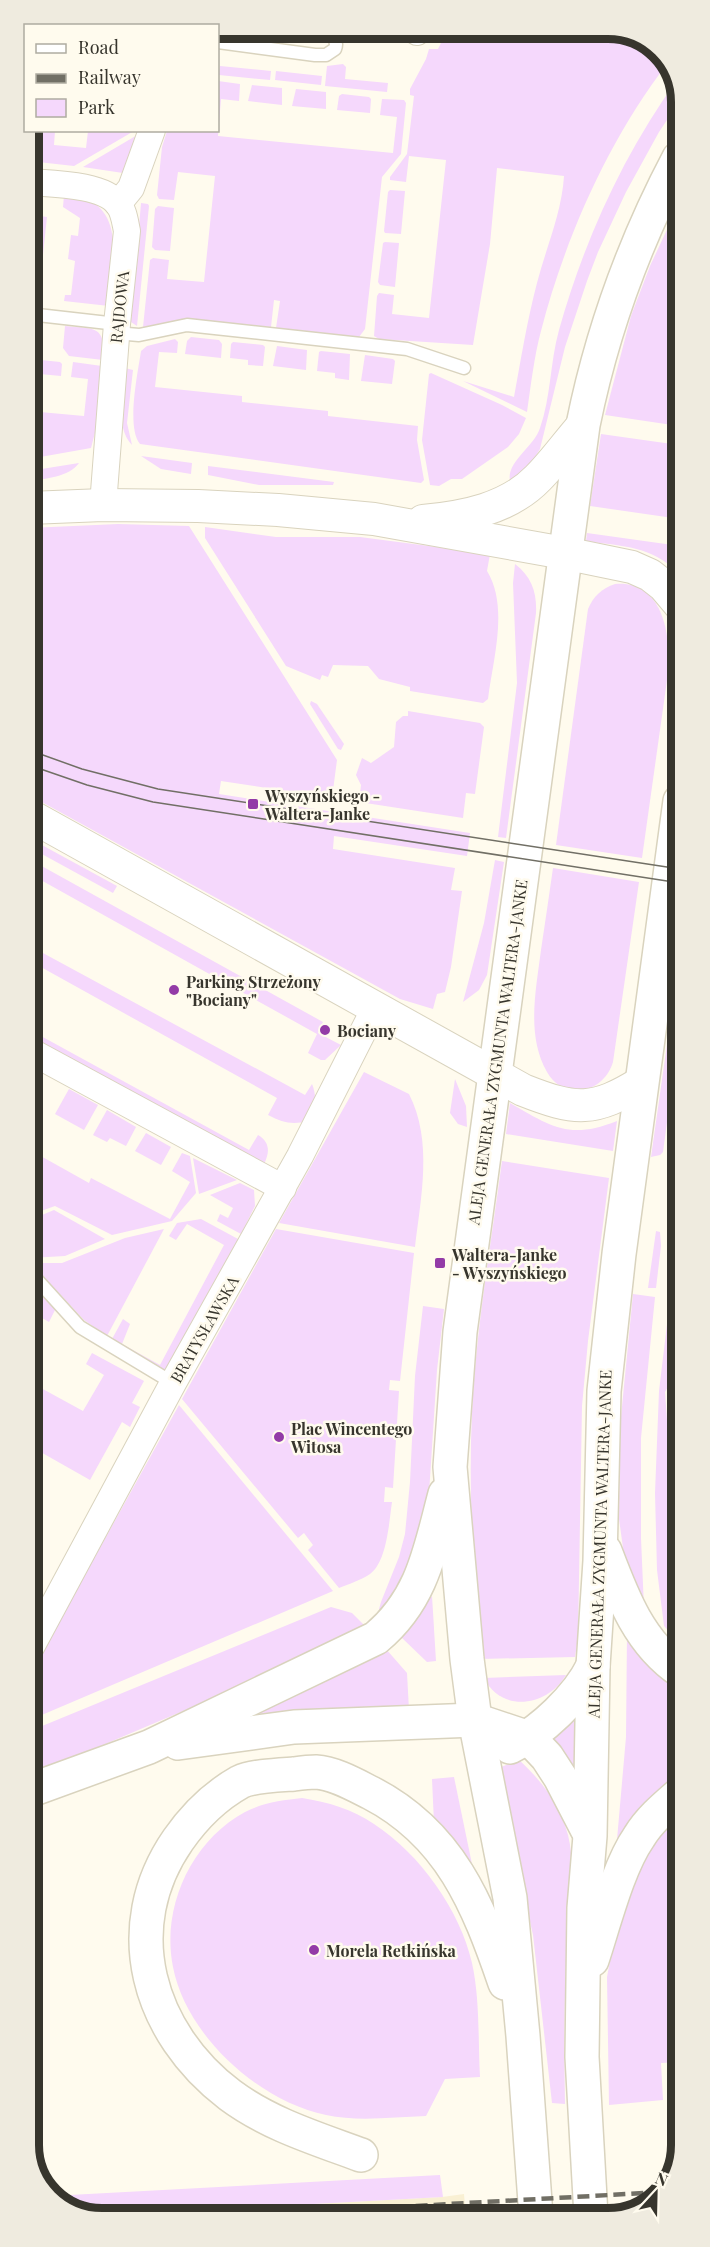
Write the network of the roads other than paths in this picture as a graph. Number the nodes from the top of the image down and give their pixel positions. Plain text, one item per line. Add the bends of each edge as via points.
1 (335, 39) edge
2 (219, 42) edge
3 (151, 132) edge
4 (671, 174) edge
5 (39, 183) edge
6 (118, 204) junction
7 (39, 316) edge
8 (116, 329) junction
9 (464, 368) dead end
10 (583, 425) junction
11 (103, 505) junction
12 (39, 508) edge
13 (398, 523) junction
14 (564, 553) junction
15 (671, 594) edge
16 (39, 821) edge
17 (671, 868) edge
18 (671, 948) edge
19 (655, 987) junction
20 (375, 1008) junction
21 (39, 1056) edge
22 (494, 1075) junction
23 (642, 1082) junction
24 (283, 1188) junction
25 (39, 1282) edge
26 (173, 1383) junction
27 (451, 1472) junction
28 (600, 1538) junction
29 (39, 1629) edge
30 (671, 1664) edge
31 (593, 1666) junction
32 (476, 1720) junction
33 (529, 1738) junction
34 (149, 1747) junction
35 (482, 1761) junction
36 (39, 1787) edge
37 (671, 1802) edge
38 (590, 1836) junction
39 (583, 1987) junction
40 (523, 2036) junction
41 (361, 2155) dead end
42 (535, 2208) edge
43 (591, 2208) edge

1 - 2 lane via 335,49 326,55
3 - 6 street via 131,188
4 - 10 main road, ALEJA GENERAŁA ZYGMUNTA WALTERA-JANKE via 648,220 612,312
5 - 6 street via 92,189 109,195
6 - 8 street, RAJDOWA via 127,231
7 - 8 lane
8 - 9 lane via 139,335 187,325 407,349
8 - 11 street, RAJDOWA
10 - 13 street via 538,478 507,501 470,514
10 - 14 main road, ALEJA GENERAŁA ZYGMUNTA WALTERA-JANKE
11 - 12 street
11 - 13 street via 278,510
13 - 14 street
14 - 15 street via 632,567 650,575
14 - 22 main road, ALEJA GENERAŁA ZYGMUNTA WALTERA-JANKE
16 - 20 street
17 - 19 main road, ALEJA GENERAŁA ZYGMUNTA WALTERA-JANKE
18 - 19 street
19 - 23 main road, ALEJA GENERAŁA ZYGMUNTA WALTERA-JANKE
20 - 22 street
20 - 24 street, BRATYSŁAWSKA
21 - 24 street
22 - 23 street via 544,1098 579,1106 616,1098
22 - 27 main road, ALEJA GENERAŁA ZYGMUNTA WALTERA-JANKE via 460,1332
23 - 28 main road, ALEJA GENERAŁA ZYGMUNTA WALTERA-JANKE via 607,1351
24 - 26 street, BRATYSŁAWSKA
25 - 26 lane via 80,1326
26 - 29 street, BRATYSŁAWSKA
27 - 32 main road, ALEJA GENERAŁA ZYGMUNTA WALTERA-JANKE
27 - 34 main road via 422,1575 411,1598 376,1638
28 - 30 main road via 636,1624 660,1656
28 - 31 main road, ALEJA GENERAŁA ZYGMUNTA WALTERA-JANKE
31 - 33 main road via 563,1705
31 - 38 main road, ALEJA GENERAŁA ZYGMUNTA WALTERA-JANKE
32 - 33 main road
32 - 34 main road via 294,1727
32 - 35 main road, ALEJA GENERAŁA ZYGMUNTA WALTERA-JANKE
33 - 35 main road
33 - 38 main road via 560,1777
34 - 36 main road
35 - 40 main road, ALEJA GENERAŁA ZYGMUNTA WALTERA-JANKE via 510,1898
37 - 39 main road via 637,1838
38 - 39 main road, ALEJA GENERAŁA ZYGMUNTA WALTERA-JANKE
39 - 43 main road, ALEJA GENERAŁA ZYGMUNTA WALTERA-JANKE via 582,2057
40 - 41 main road via 476,1905 458,1872 425,1833 396,1808 355,1785 318,1772 242,1781 208,1805 166,1858 148,1907 146,1960 163,2013 198,2067 229,2095 283,2126
40 - 42 main road, ALEJA GENERAŁA ZYGMUNTA WALTERA-JANKE

